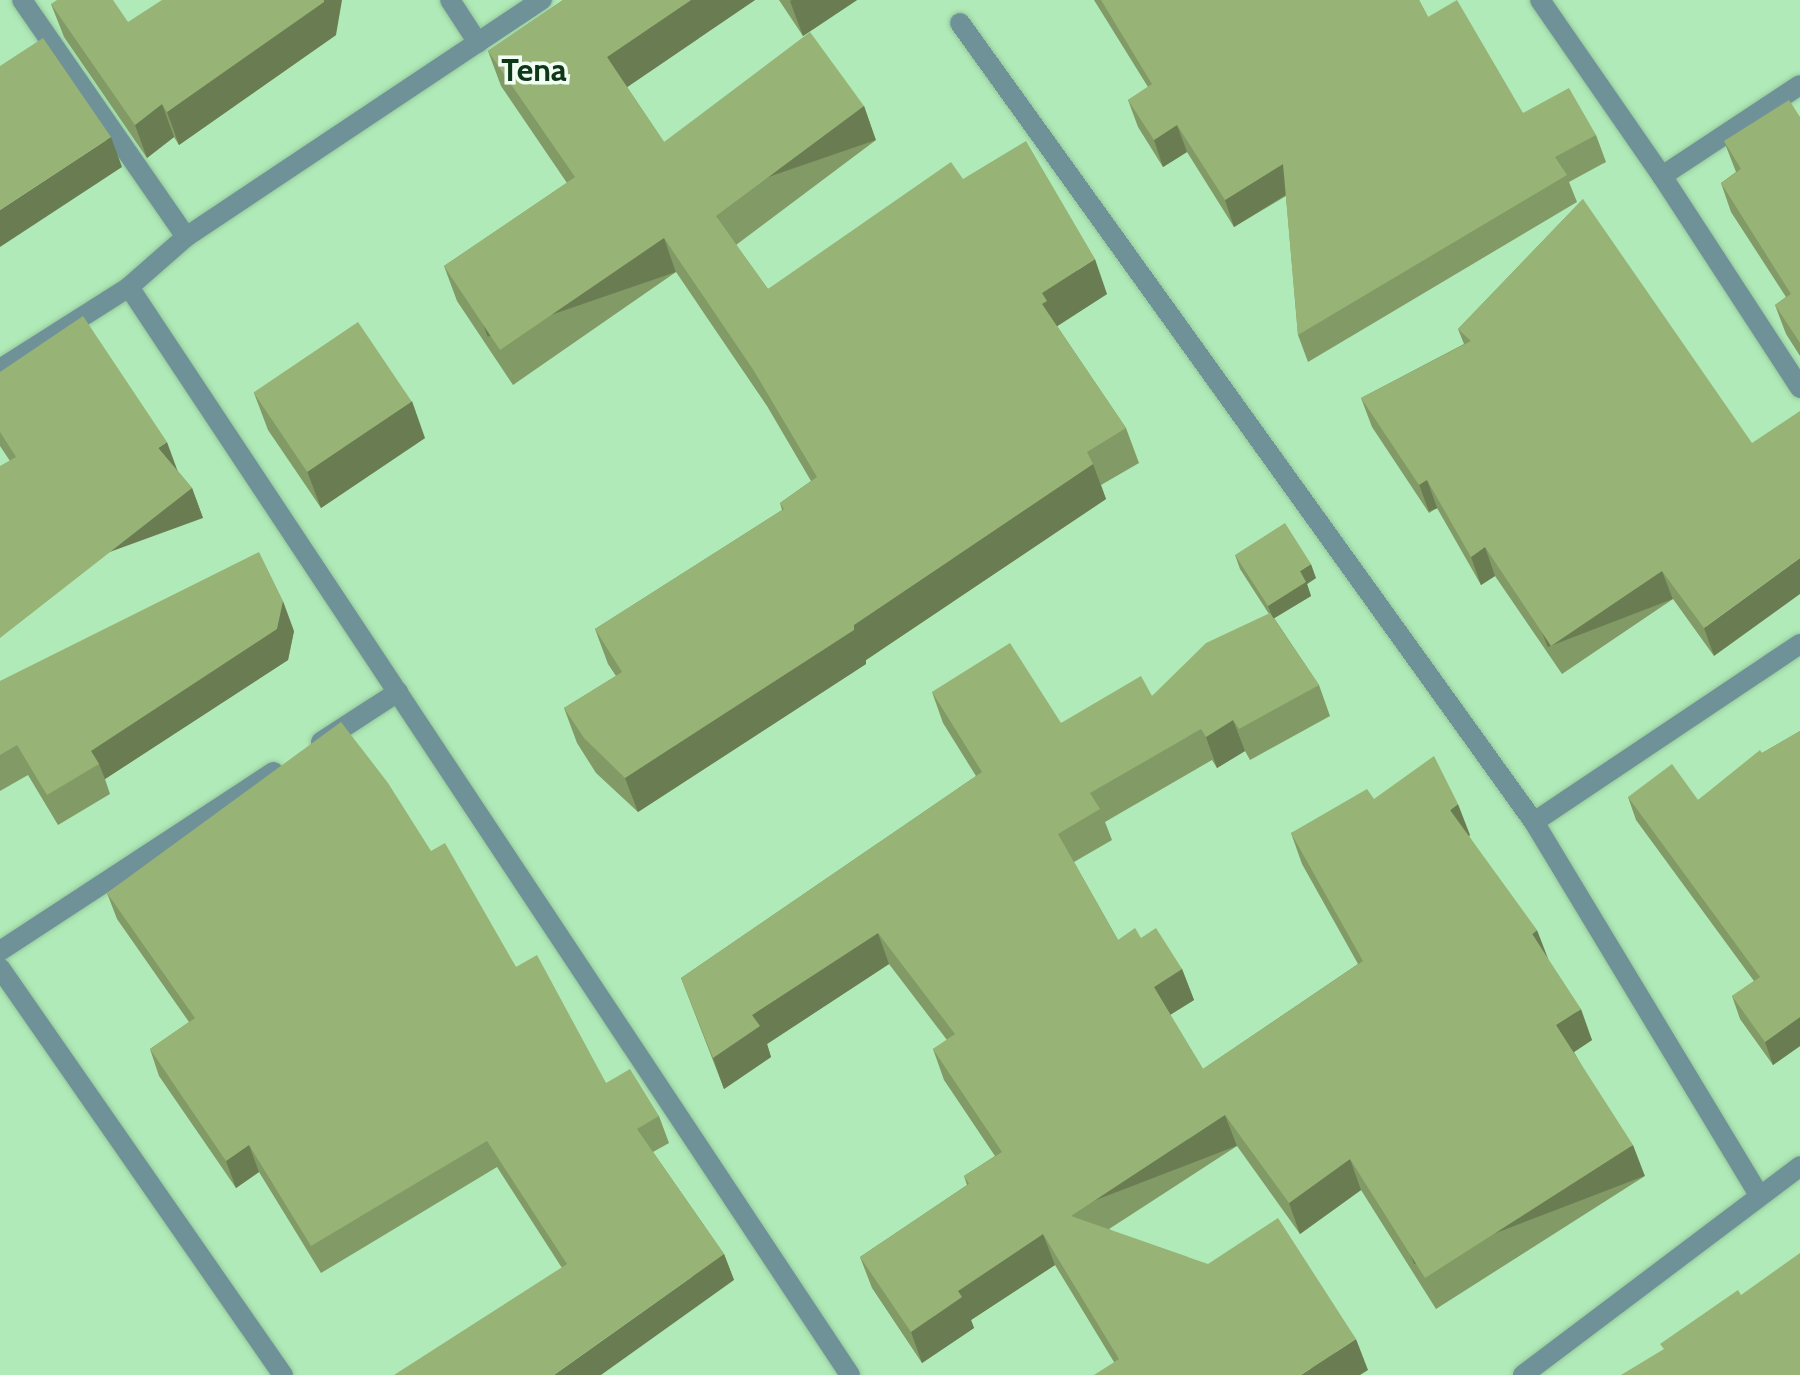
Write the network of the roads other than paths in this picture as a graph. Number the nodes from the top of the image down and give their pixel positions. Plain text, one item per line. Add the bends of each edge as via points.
1 (22, 0) edge
2 (450, 0) edge
3 (542, 0) edge
4 (1540, 0) edge
5 (960, 23) dead end
6 (478, 43) junction
7 (1800, 85) edge
8 (1662, 176) junction
9 (186, 237) junction
10 (129, 287) junction
11 (0, 369) edge
12 (1800, 388) edge
13 (1800, 644) edge
14 (398, 692) junction
15 (1534, 822) junction
16 (0, 951) edge
17 (0, 968) edge
18 (1800, 1166) edge
19 (1759, 1195) junction
20 (283, 1375) edge
21 (850, 1375) edge
22 (1523, 1375) edge

1 - 9 street
2 - 6 street
3 - 6 street
4 - 8 street
5 - 15 street
6 - 9 street
7 - 8 street
8 - 12 street
9 - 10 street
10 - 11 street
10 - 14 street
13 - 15 street
14 - 16 street
14 - 21 street
15 - 19 street
17 - 20 street
18 - 19 street
19 - 22 street

